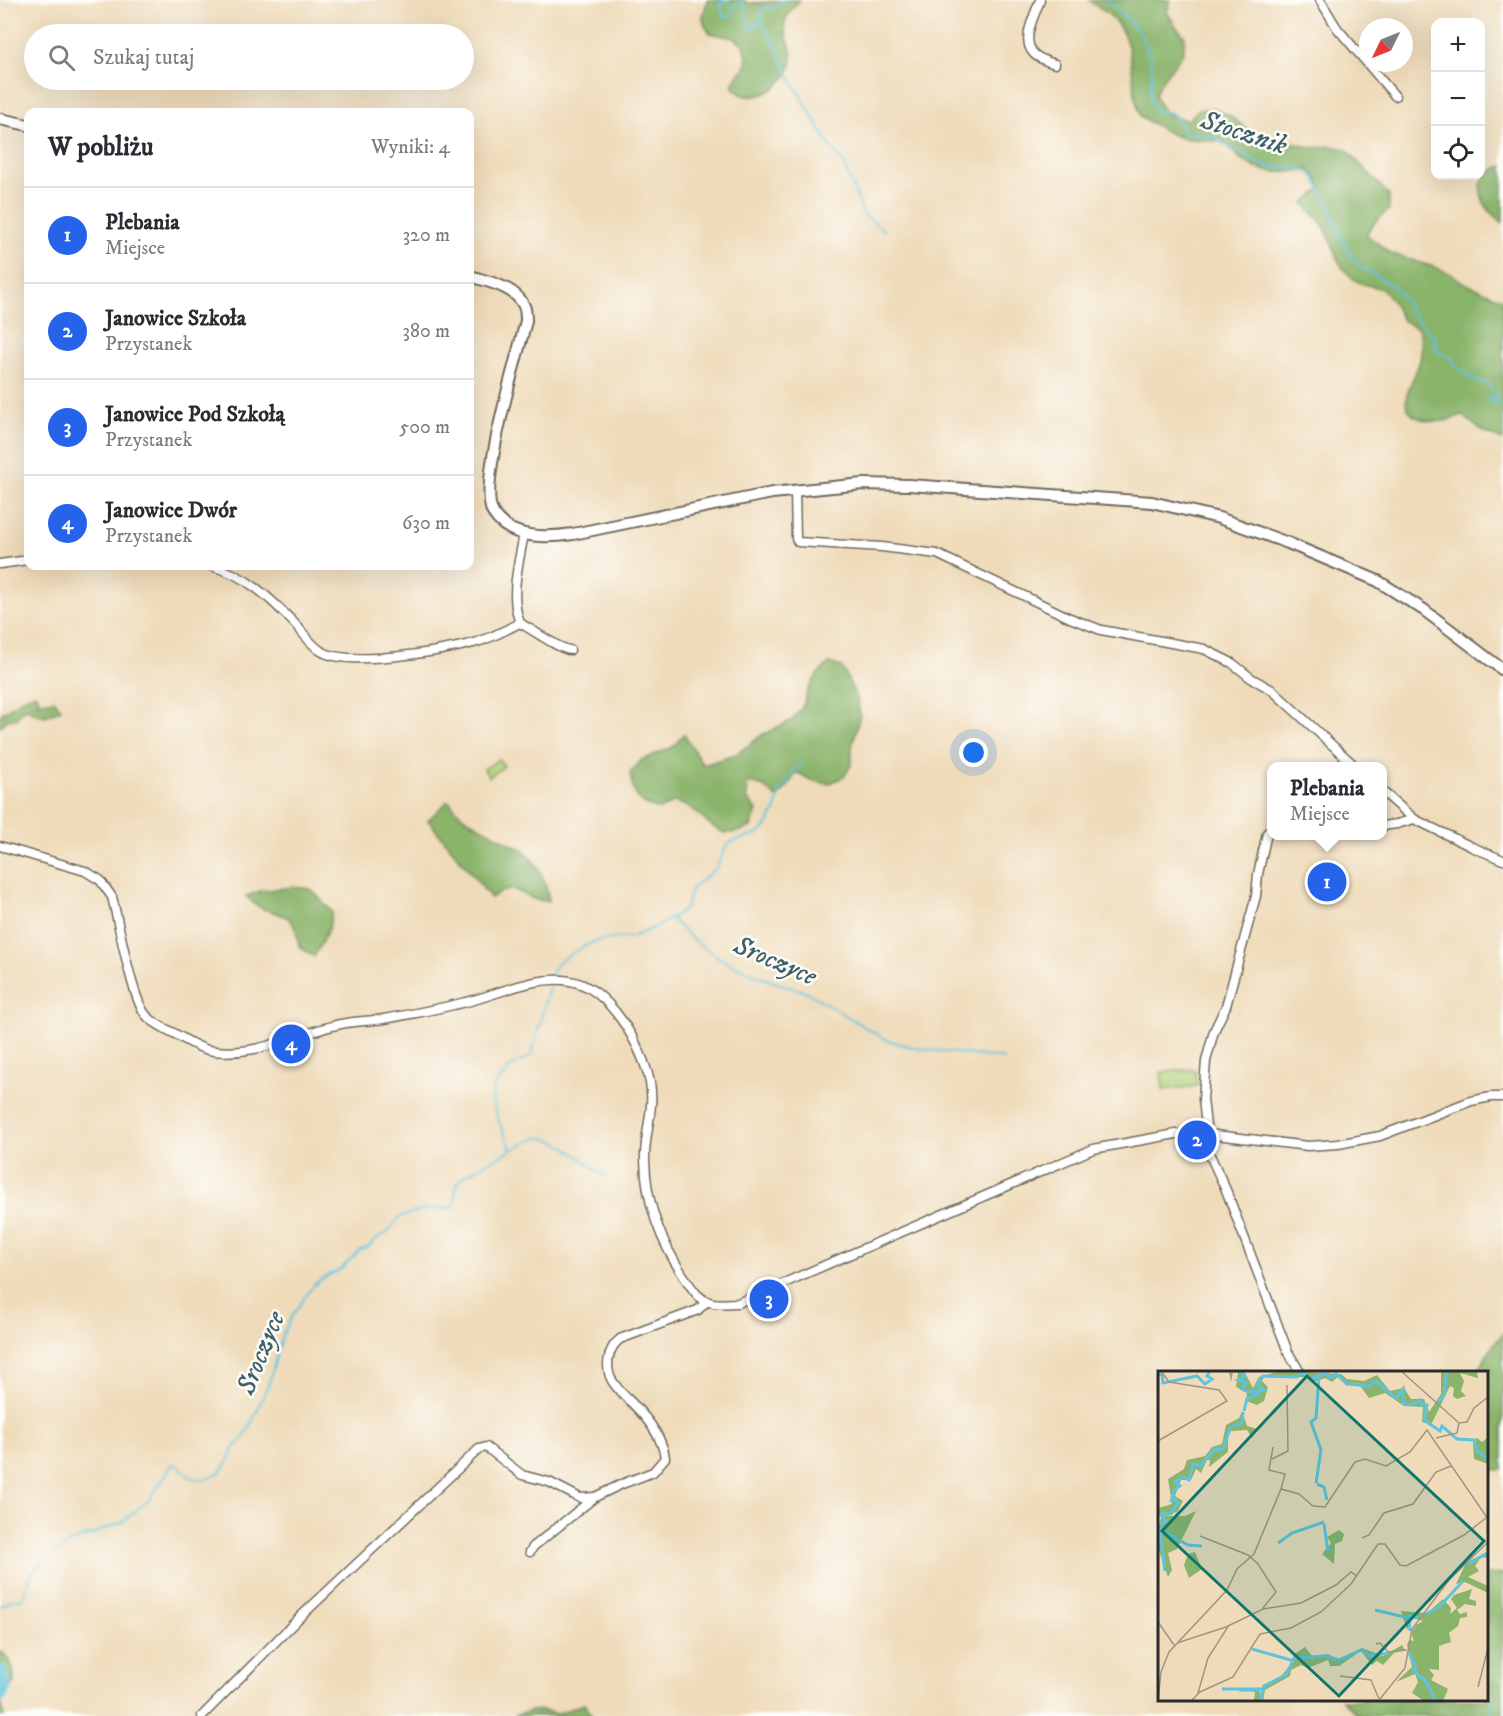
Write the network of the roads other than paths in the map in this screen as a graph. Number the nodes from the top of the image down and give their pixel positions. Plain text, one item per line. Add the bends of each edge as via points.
1 (1040, 0) edge
2 (1320, 0) edge
3 (1055, 64) dead end
4 (1395, 96) dead end
5 (0, 119) edge
6 (24, 124) edge
7 (474, 277) edge
8 (795, 490) junction
9 (524, 534) junction
10 (24, 561) edge
11 (0, 564) edge
12 (221, 570) edge
13 (520, 623) junction
14 (570, 650) dead end
15 (1503, 670) edge
16 (1351, 762) edge
17 (1387, 795) edge
18 (1414, 819) junction
19 (1387, 825) edge
20 (1267, 834) edge
21 (0, 846) edge
22 (1503, 860) edge
23 (1503, 1097) edge
24 (1207, 1134) junction
25 (707, 1301) junction
26 (1299, 1371) edge
27 (595, 1497) junction
28 (530, 1552) dead end
29 (202, 1716) edge

1 - 3 street via 1028,34 1029,46 1034,54
2 - 4 street via 1337,28
5 - 6 street
7 - 9 street via 505,287 524,306 526,321 492,456 489,499 492,513 512,530
8 - 9 street via 573,534
8 - 15 street via 863,484 909,485 1179,507 1287,543 1378,581 1424,610
8 - 16 street via 798,542 937,554 1101,630 1204,649 1272,690
9 - 13 street via 516,581
10 - 11 street
12 - 13 street via 265,594 313,645 334,656 395,658 438,651 477,642
13 - 14 street
17 - 18 street
18 - 19 street
18 - 22 street
20 - 24 street via 1256,896 1226,1006 1206,1061 1203,1099
21 - 25 street via 85,871 105,885 112,897 135,991 146,1014 208,1050 263,1048 343,1023 384,1019 469,1001 535,982 572,981 591,989 608,1002 642,1055 651,1084 645,1158 647,1190 664,1244 696,1294
23 - 24 street via 1471,1101 1380,1136 1338,1144 1308,1146
24 - 25 street via 1176,1134 1093,1149 738,1303
24 - 26 street via 1216,1171 1288,1353
25 - 27 street via 698,1310 620,1339 611,1346 609,1374 648,1422 664,1448 665,1458 653,1472
27 - 28 street
27 - 29 street via 580,1498 549,1482 522,1475 486,1447 479,1449 306,1610

